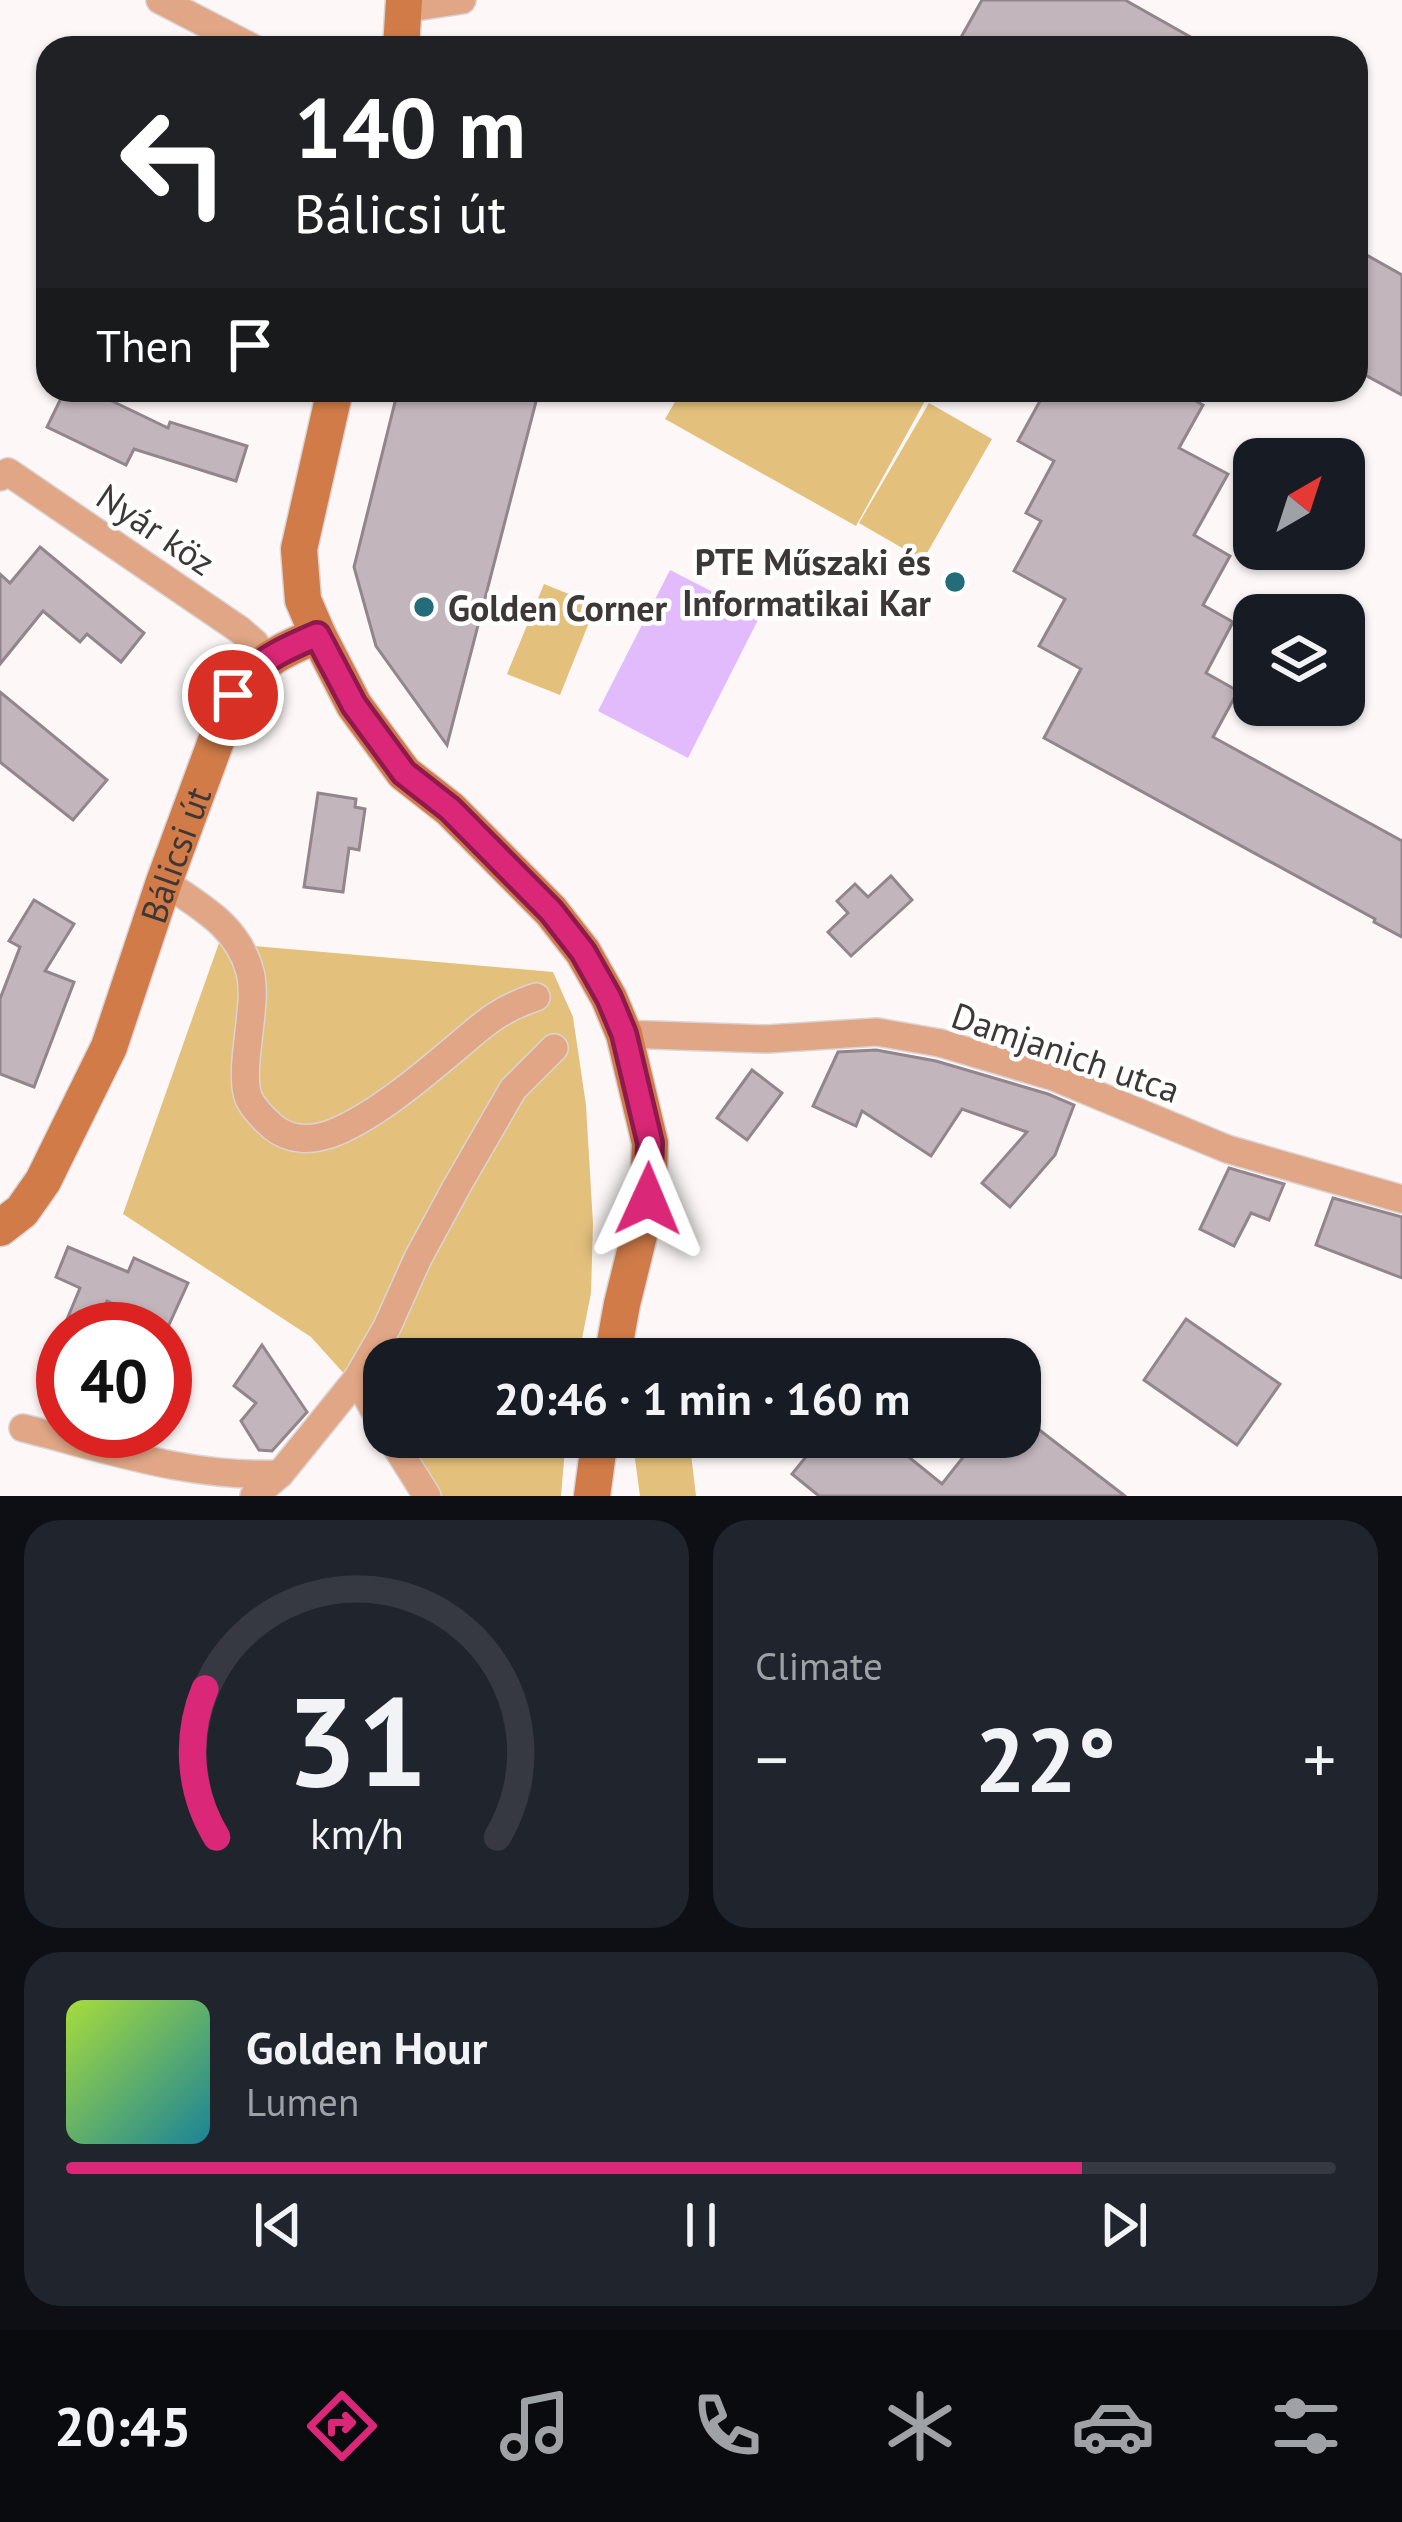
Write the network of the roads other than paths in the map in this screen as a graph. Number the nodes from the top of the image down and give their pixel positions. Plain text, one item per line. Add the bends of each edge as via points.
1 (160, 0) edge
2 (462, 0) edge
3 (404, 4) edge
4 (230, 36) edge
5 (402, 36) edge
6 (331, 402) edge
7 (0, 477) edge
8 (317, 635) junction
9 (264, 659) junction
10 (164, 882) junction
11 (536, 997) dead end
12 (624, 1034) junction
13 (554, 1048) dead end
14 (1402, 1198) edge
15 (0, 1228) edge
16 (616, 1338) edge
17 (357, 1379) junction
18 (363, 1390) edge
19 (23, 1428) dead end
20 (404, 1458) edge
21 (597, 1458) edge
22 (280, 1474) junction
23 (254, 1496) edge
24 (428, 1496) edge
25 (592, 1496) edge

1 - 4 street
2 - 3 street
3 - 5 street
6 - 8 street via 299,549 303,600
7 - 9 street, Nyár köz via 8,472 240,630
8 - 9 street, Bálicsi út
8 - 12 street via 354,705 404,773 450,809 583,952
9 - 10 street, Bálicsi út via 233,695
10 - 11 street via 236,937 252,975 248,1098 282,1134 306,1140 350,1125 507,1006
10 - 15 street, Bálicsi út via 109,1047 43,1181
12 - 14 street, Damjanich utca via 767,1039 877,1032 940,1043 1054,1077 1227,1149
12 - 16 street via 650,1162
13 - 17 street via 513,1089
17 - 18 street
17 - 22 street
19 - 22 street via 190,1471
20 - 24 street
21 - 25 street
22 - 23 street

